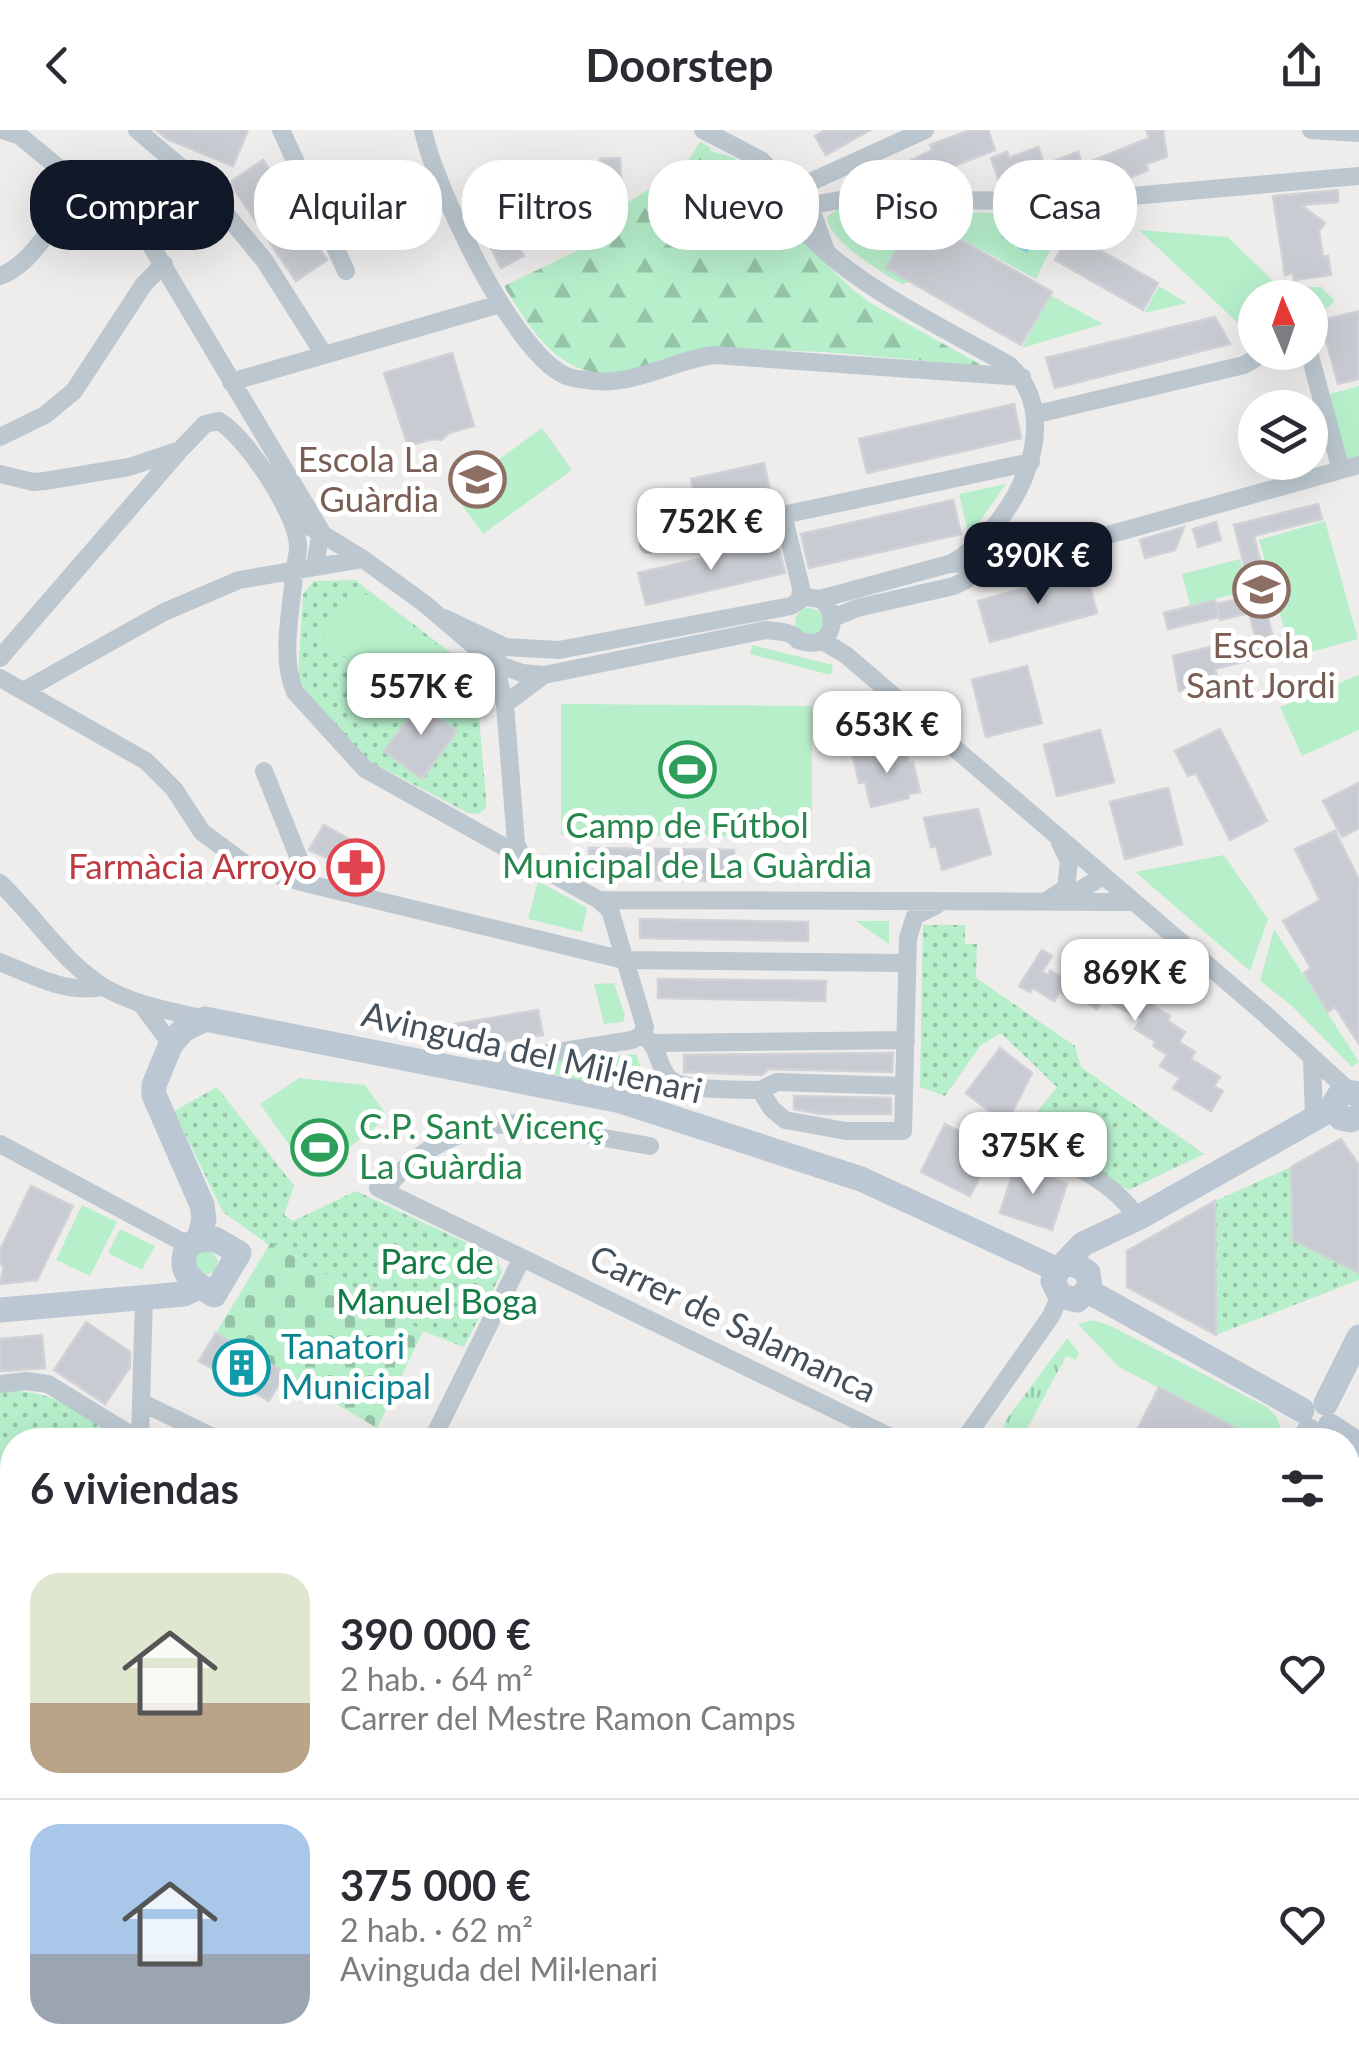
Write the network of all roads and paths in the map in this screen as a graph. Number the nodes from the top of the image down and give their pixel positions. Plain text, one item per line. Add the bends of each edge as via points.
1 (2, 130) edge
2 (137, 130) edge
3 (280, 130) edge
4 (423, 130) edge
5 (703, 130) edge
6 (925, 130) edge
7 (1311, 130) edge
8 (1359, 133) edge
9 (49, 160) edge
10 (760, 160) edge
11 (1359, 176) edge
12 (819, 177) edge
13 (819, 207) edge
14 (819, 243) edge
15 (32, 250) edge
16 (154, 250) edge
17 (164, 264) junction
18 (346, 271) dead end
19 (0, 276) edge
20 (500, 304) junction
21 (323, 353) junction
22 (1238, 366) edge
23 (1314, 370) edge
24 (1022, 377) junction
25 (231, 382) junction
26 (1037, 414) junction
27 (0, 437) edge
28 (180, 450) junction
29 (1031, 462) junction
30 (1359, 465) edge
31 (1338, 470) junction
32 (0, 474) edge
33 (272, 481) junction
34 (783, 515) junction
35 (990, 530) junction
36 (321, 531) junction
37 (648, 545) dead end
38 (364, 559) junction
39 (1011, 562) junction
40 (949, 564) junction
41 (315, 565) junction
42 (978, 568) junction
43 (294, 571) junction
44 (820, 599) junction
45 (796, 602) junction
46 (833, 618) junction
47 (790, 633) junction
48 (822, 640) junction
49 (499, 655) junction
50 (0, 658) edge
51 (514, 670) junction
52 (544, 675) junction
53 (0, 678) edge
54 (23, 691) junction
55 (506, 704) junction
56 (264, 772) dead end
57 (1058, 838) junction
58 (522, 854) junction
59 (301, 882) junction
60 (1108, 882) junction
61 (0, 883) edge
62 (599, 900) junction
63 (867, 901) junction
64 (1046, 901) junction
65 (947, 902) junction
66 (1130, 902) junction
67 (1072, 904) junction
68 (908, 938) junction
69 (624, 960) junction
70 (0, 962) edge
71 (906, 964) junction
72 (103, 987) junction
73 (142, 1005) junction
74 (205, 1019) junction
75 (648, 1039) junction
76 (906, 1040) junction
77 (170, 1044) junction
78 (1312, 1060) junction
79 (479, 1071) junction
80 (904, 1086) junction
81 (760, 1090) junction
82 (1338, 1103) edge
83 (1359, 1116) edge
84 (0, 1144) edge
85 (1024, 1145) dead end
86 (650, 1146) dead end
87 (1138, 1218) junction
88 (1108, 1234) junction
89 (199, 1248) junction
90 (522, 1258) junction
91 (1060, 1268) junction
92 (1088, 1282) junction
93 (200, 1286) junction
94 (144, 1295) junction
95 (1060, 1296) junction
96 (0, 1310) edge
97 (1359, 1337) edge
98 (0, 1384) edge
99 (143, 1403) junction
100 (1314, 1422) edge
101 (120, 1428) edge
102 (141, 1428) edge
103 (194, 1428) edge
104 (438, 1428) edge
105 (872, 1428) edge
106 (972, 1428) edge

1 - 9 street
2 - 21 street via 203,186 252,245
3 - 18 street
4 - 20 street via 441,184
5 - 10 street
6 - 12 street
7 - 8 street
11 - 13 street via 1109,198 846,199
14 - 24 street via 871,287
15 - 19 street
16 - 17 street
17 - 25 street
17 - 27 street via 62,404
20 - 21 street
20 - 24 street via 540,356 565,376 598,381 626,380 714,355
21 - 25 street
22 - 26 street
23 - 31 street
24 - 26 street
25 - 36 street
26 - 29 street
28 - 32 street via 129,467 45,481
28 - 33 street via 205,424 219,421
28 - 50 street
29 - 34 street
29 - 35 street
30 - 31 street
31 - 39 street
33 - 36 street via 304,524
33 - 43 street via 298,546
34 - 37 street
34 - 45 street via 801,588
35 - 39 street
35 - 40 street
35 - 42 street
36 - 38 street
36 - 41 street
38 - 41 street
38 - 49 street
39 - 42 street
40 - 42 street
40 - 44 street
41 - 43 street
42 - 46 street via 954,586
43 - 54 street via 239,580 164,612
43 - 58 street via 288,658 295,692 365,769
44 - 45 street
44 - 46 street
45 - 47 street via 786,620
45 - 49 street via 559,650
46 - 48 street
47 - 48 street via 808,643
47 - 52 street via 745,633
48 - 57 street
49 - 51 street
49 - 55 street
51 - 52 street
51 - 55 street
52 - 55 street
53 - 54 street
54 - 59 street via 146,761 202,832 248,866
55 - 58 street
56 - 59 street via 302,866
57 - 60 street
57 - 64 street via 1069,861 1066,888
58 - 62 street
59 - 69 street
60 - 64 street
60 - 66 street
60 - 67 street
61 - 72 street
62 - 63 street
62 - 69 street via 610,910
63 - 65 street
63 - 68 street via 898,911
64 - 65 street
64 - 67 street
65 - 68 street via 922,910
66 - 67 street
66 - 78 street
68 - 71 street
69 - 71 street
69 - 75 street
70 - 72 street via 82,991
71 - 76 street
72 - 73 street
73 - 74 street
73 - 77 street
74 - 77 street
74 - 79 street, Avinguda del Mil·lenari
75 - 76 street
75 - 79 street via 507,1060
75 - 81 street via 677,1086
76 - 80 street
77 - 89 street via 154,1095 195,1185 218,1215
78 - 82 street
78 - 82 street
79 - 91 street, Avinguda del Mil·lenari via 620,1101 862,1179
80 - 81 street via 777,1082
80 - 81 street via 903,1132 784,1120
82 - 83 street via 1337,1115
82 - 87 street
84 - 89 street
85 - 87 street via 1109,1184
86 - 90 street, Carrer de Salamanca via 498,1124 439,1144 381,1190
87 - 88 street
88 - 91 street via 1083,1244
88 - 92 street
89 - 93 street via 188,1278
89 - 93 street via 239,1253 214,1294
89 - 94 street via 168,1282
90 - 104 street
90 - 105 street, Carrer de Salamanca
91 - 92 street via 1074,1264
91 - 95 street via 1053,1281
92 - 95 street via 1077,1300
92 - 100 street
93 - 94 street via 184,1294
94 - 96 street
94 - 99 street
95 - 106 street
97 - 100 street
98 - 101 street via 48,1384
99 - 102 street
99 - 103 street

